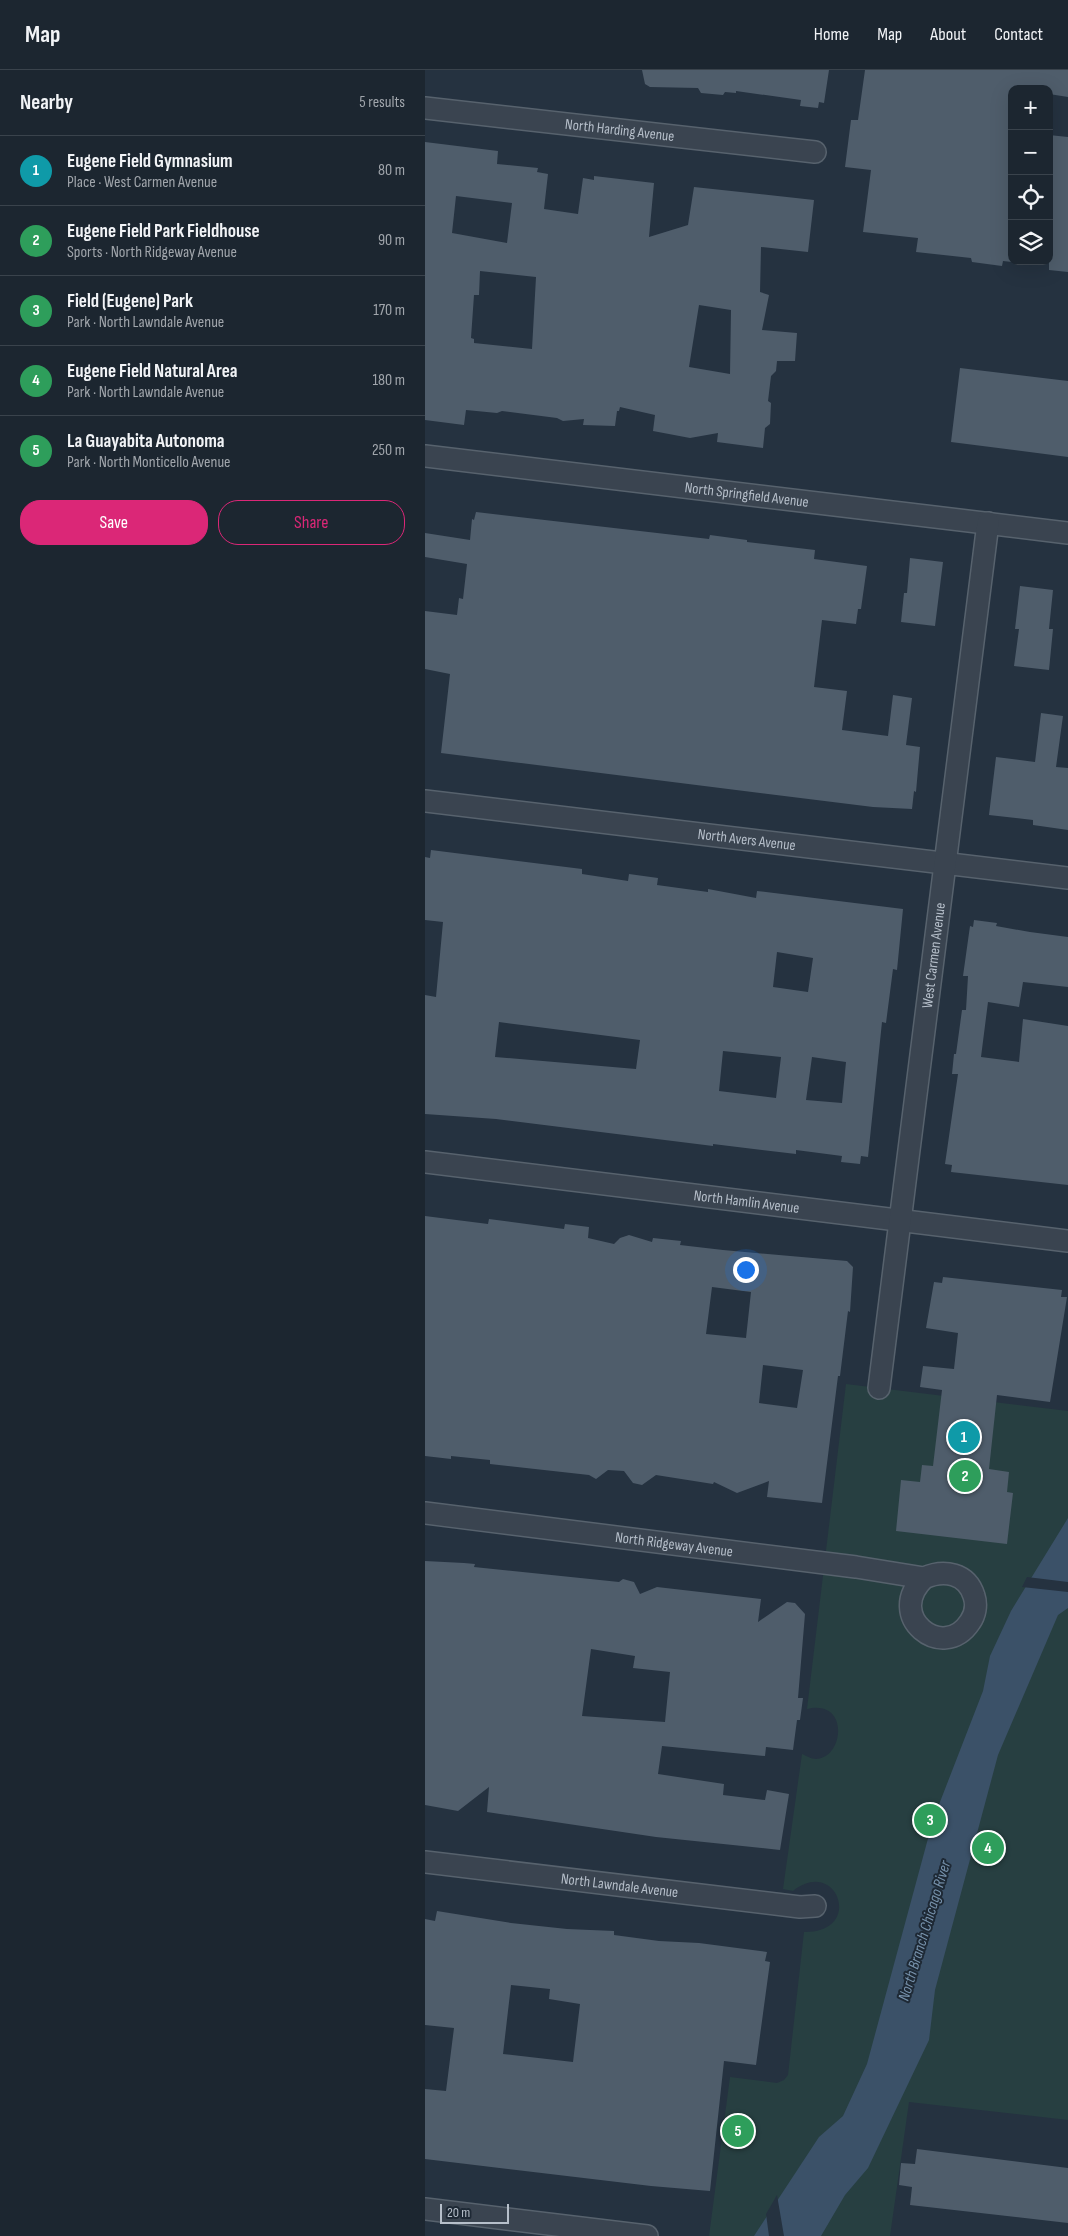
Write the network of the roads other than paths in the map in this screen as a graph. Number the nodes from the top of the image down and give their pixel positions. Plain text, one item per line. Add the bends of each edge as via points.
1 (425, 108) edge
2 (815, 152) dead end
3 (425, 456) edge
4 (988, 524) junction
5 (1068, 533) edge
6 (425, 801) edge
7 (946, 864) junction
8 (1068, 878) edge
9 (425, 1162) edge
10 (902, 1220) junction
11 (1068, 1242) edge
12 (879, 1388) dead end
13 (425, 1513) edge
14 (924, 1578) dead end
15 (425, 1862) edge
16 (815, 1906) dead end
17 (425, 2209) edge
18 (647, 2236) edge

1 - 2 street, North Harding Avenue
3 - 4 street, North Springfield Avenue
4 - 5 street, North Springfield Avenue
4 - 7 street, West Carmen Avenue
6 - 7 street, North Avers Avenue
7 - 8 street, North Avers Avenue
7 - 10 street, West Carmen Avenue
9 - 10 street, North Hamlin Avenue
10 - 11 street, North Hamlin Avenue
10 - 12 street, West Carmen Avenue
13 - 14 street, North Ridgeway Avenue
15 - 16 street, North Lawndale Avenue via 800,1907
17 - 18 street

